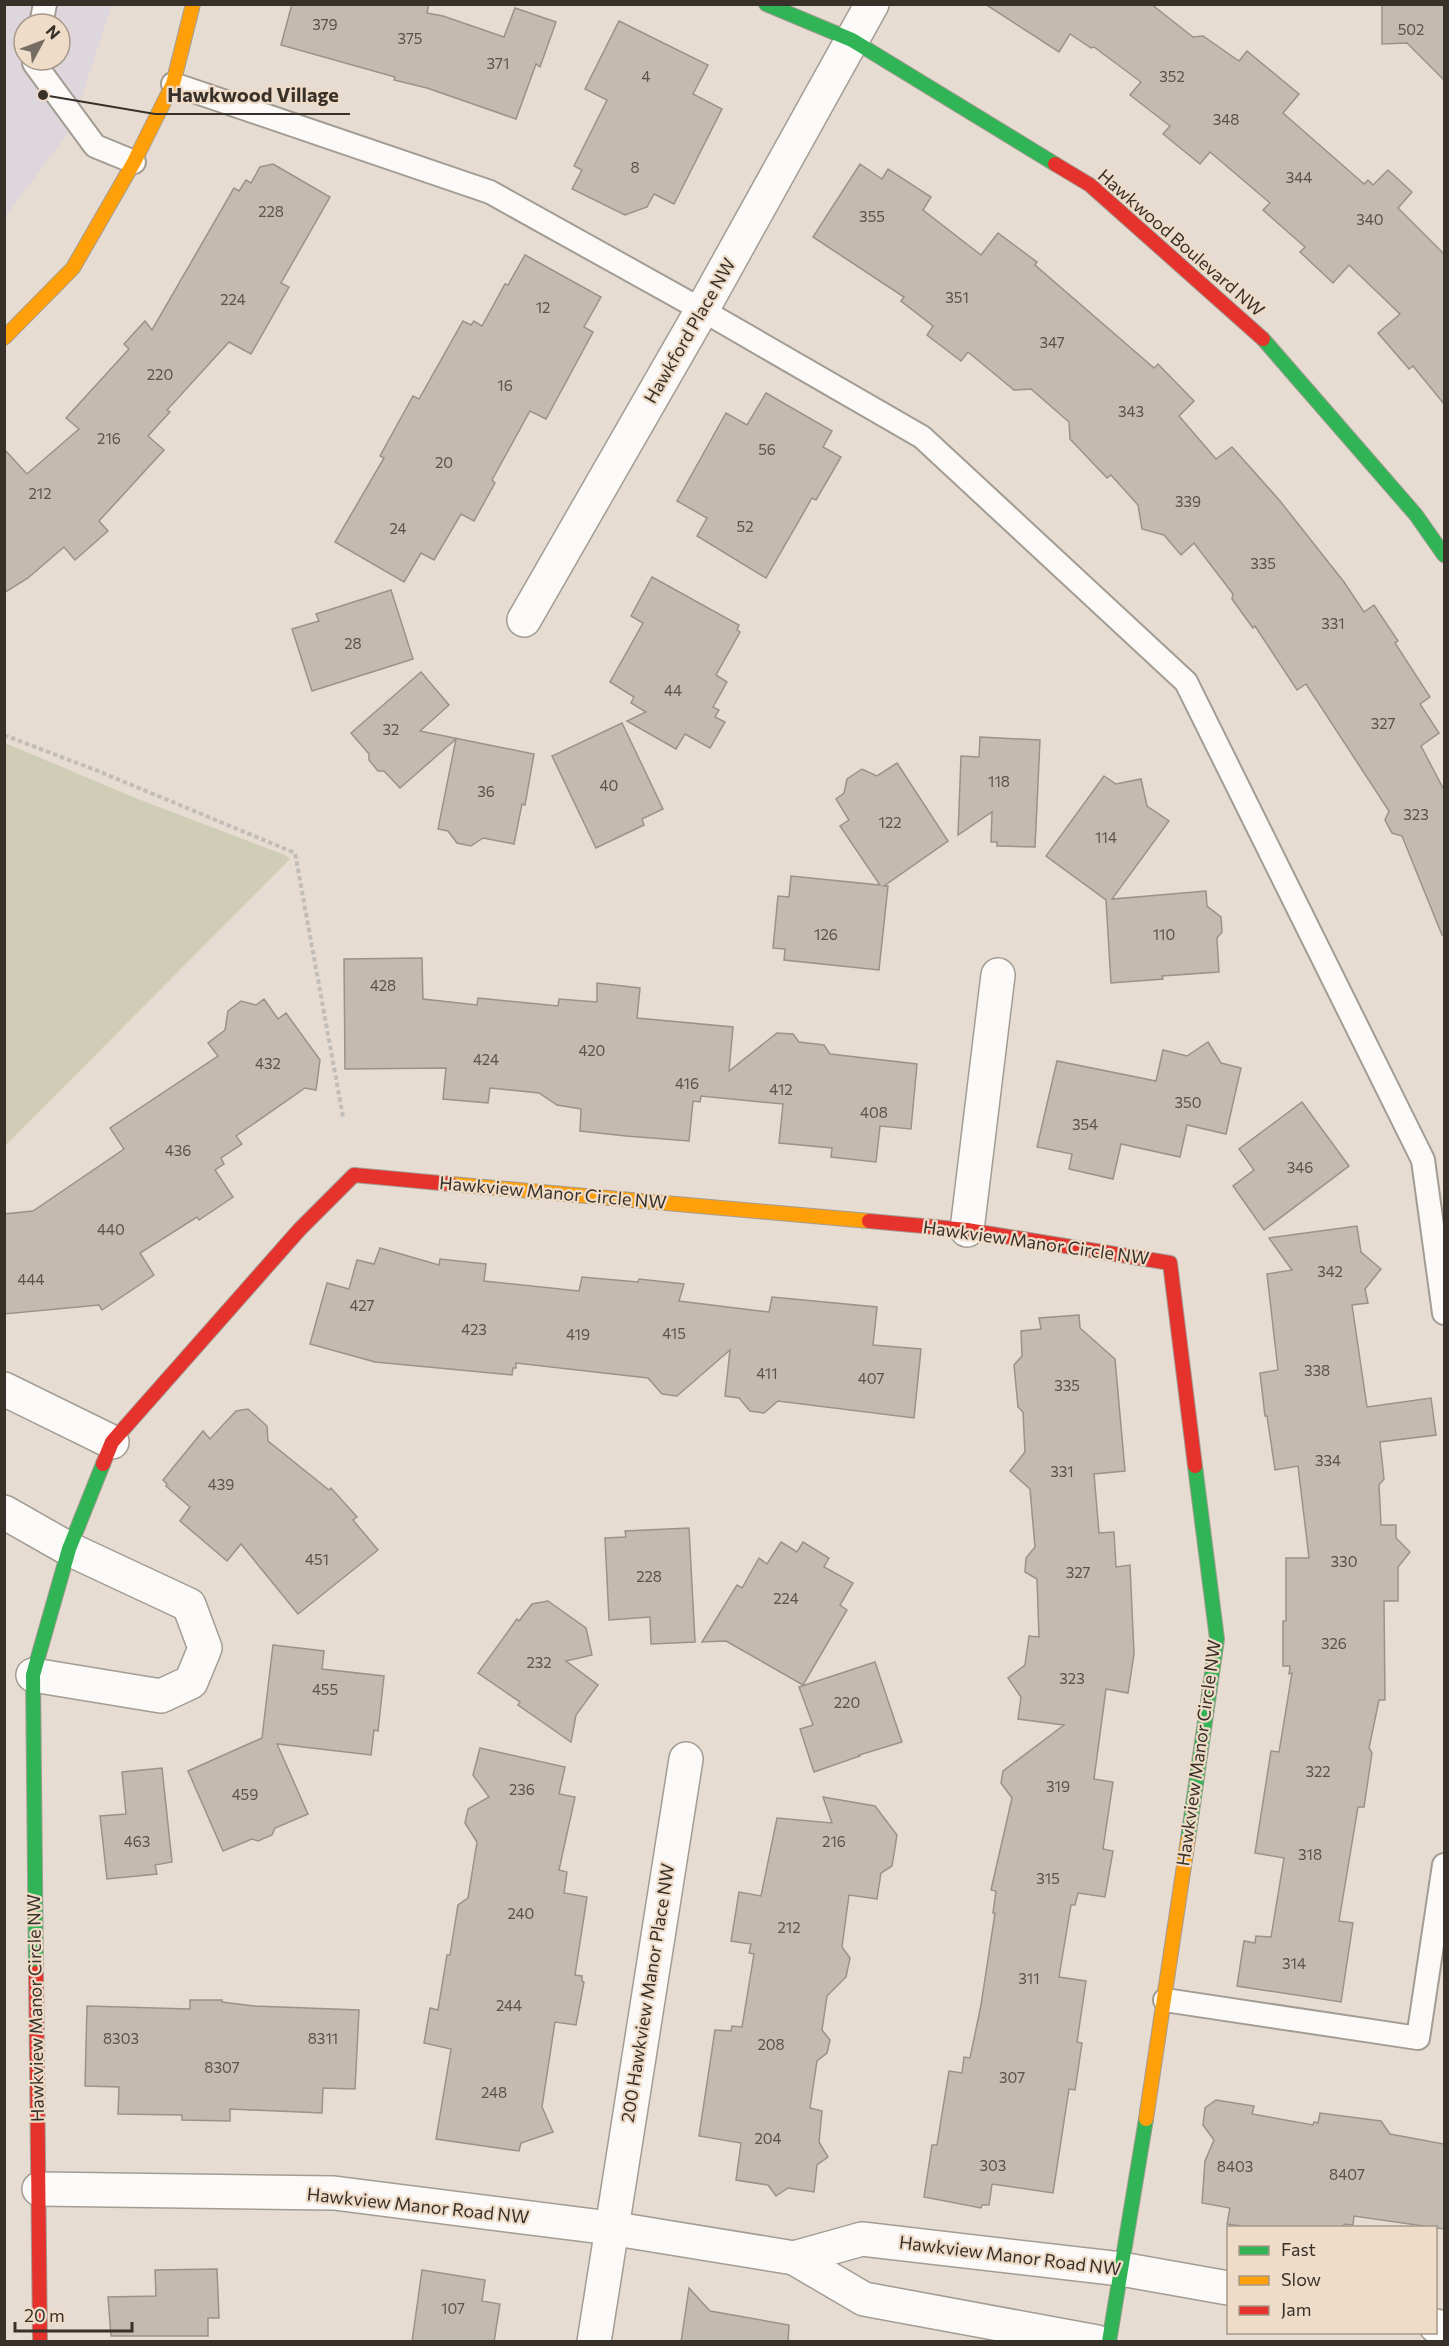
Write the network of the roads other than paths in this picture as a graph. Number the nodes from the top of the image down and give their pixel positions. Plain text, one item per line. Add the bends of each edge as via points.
1 (193, 4) edge
2 (766, 4) edge
3 (872, 4) edge
4 (852, 40) junction
5 (41, 72) edge
6 (172, 84) junction
7 (134, 162) junction
8 (702, 310) junction
9 (4, 338) edge
10 (1444, 555) edge
11 (524, 620) dead end
12 (998, 975) dead end
13 (967, 1230) junction
14 (1444, 1313) edge
15 (4, 1389) edge
16 (112, 1442) junction
17 (4, 1512) edge
18 (69, 1549) junction
19 (33, 1675) junction
20 (686, 1759) dead end
21 (1444, 1865) edge
22 (1165, 2000) junction
23 (39, 2189) junction
24 (610, 2228) junction
25 (794, 2258) junction
26 (1121, 2268) junction
27 (1227, 2288) edge
28 (40, 2342) edge
29 (594, 2342) edge
30 (1097, 2342) edge
31 (1109, 2342) edge

1 - 6 street
2 - 4 street, Hawkwood Boulevard NW
3 - 4 street, Hawkford Place NW
4 - 8 street, Hawkford Place NW
4 - 10 street, Hawkwood Boulevard NW via 1090,185 1261,337 1416,515
5 - 7 lane via 95,146
6 - 7 street
6 - 8 lane via 490,192
7 - 9 street via 73,268
8 - 11 street, Hawkford Place NW
8 - 14 lane via 922,437 1186,682 1423,1160
12 - 13 street
13 - 16 street, Hawkview Manor Circle NW via 354,1175 300,1229
13 - 22 street, Hawkview Manor Circle NW via 1170,1263 1216,1639
15 - 16 street
16 - 18 street, Hawkview Manor Circle NW
17 - 18 street
18 - 19 street, Hawkview Manor Circle NW
18 - 19 street via 189,1605 205,1648 191,1682 161,1696
19 - 23 street, Hawkview Manor Circle NW
20 - 24 street, 200 Hawkview Manor Place NW
21 - 22 lane via 1418,2038
22 - 26 street, Hawkview Manor Circle NW
23 - 24 street, Hawkview Manor Road NW via 334,2193
23 - 28 street, Hawkview Manor Circle NW
24 - 25 street, Hawkview Manor Road NW
24 - 29 street, 200 Hawkview Manor Place NW
25 - 26 street, Hawkview Manor Road NW via 862,2239
25 - 30 street, Hawkview Manor Road NW via 864,2299
26 - 27 street, Hawkview Manor Road NW
26 - 31 street, Hawkview Manor Circle NW

